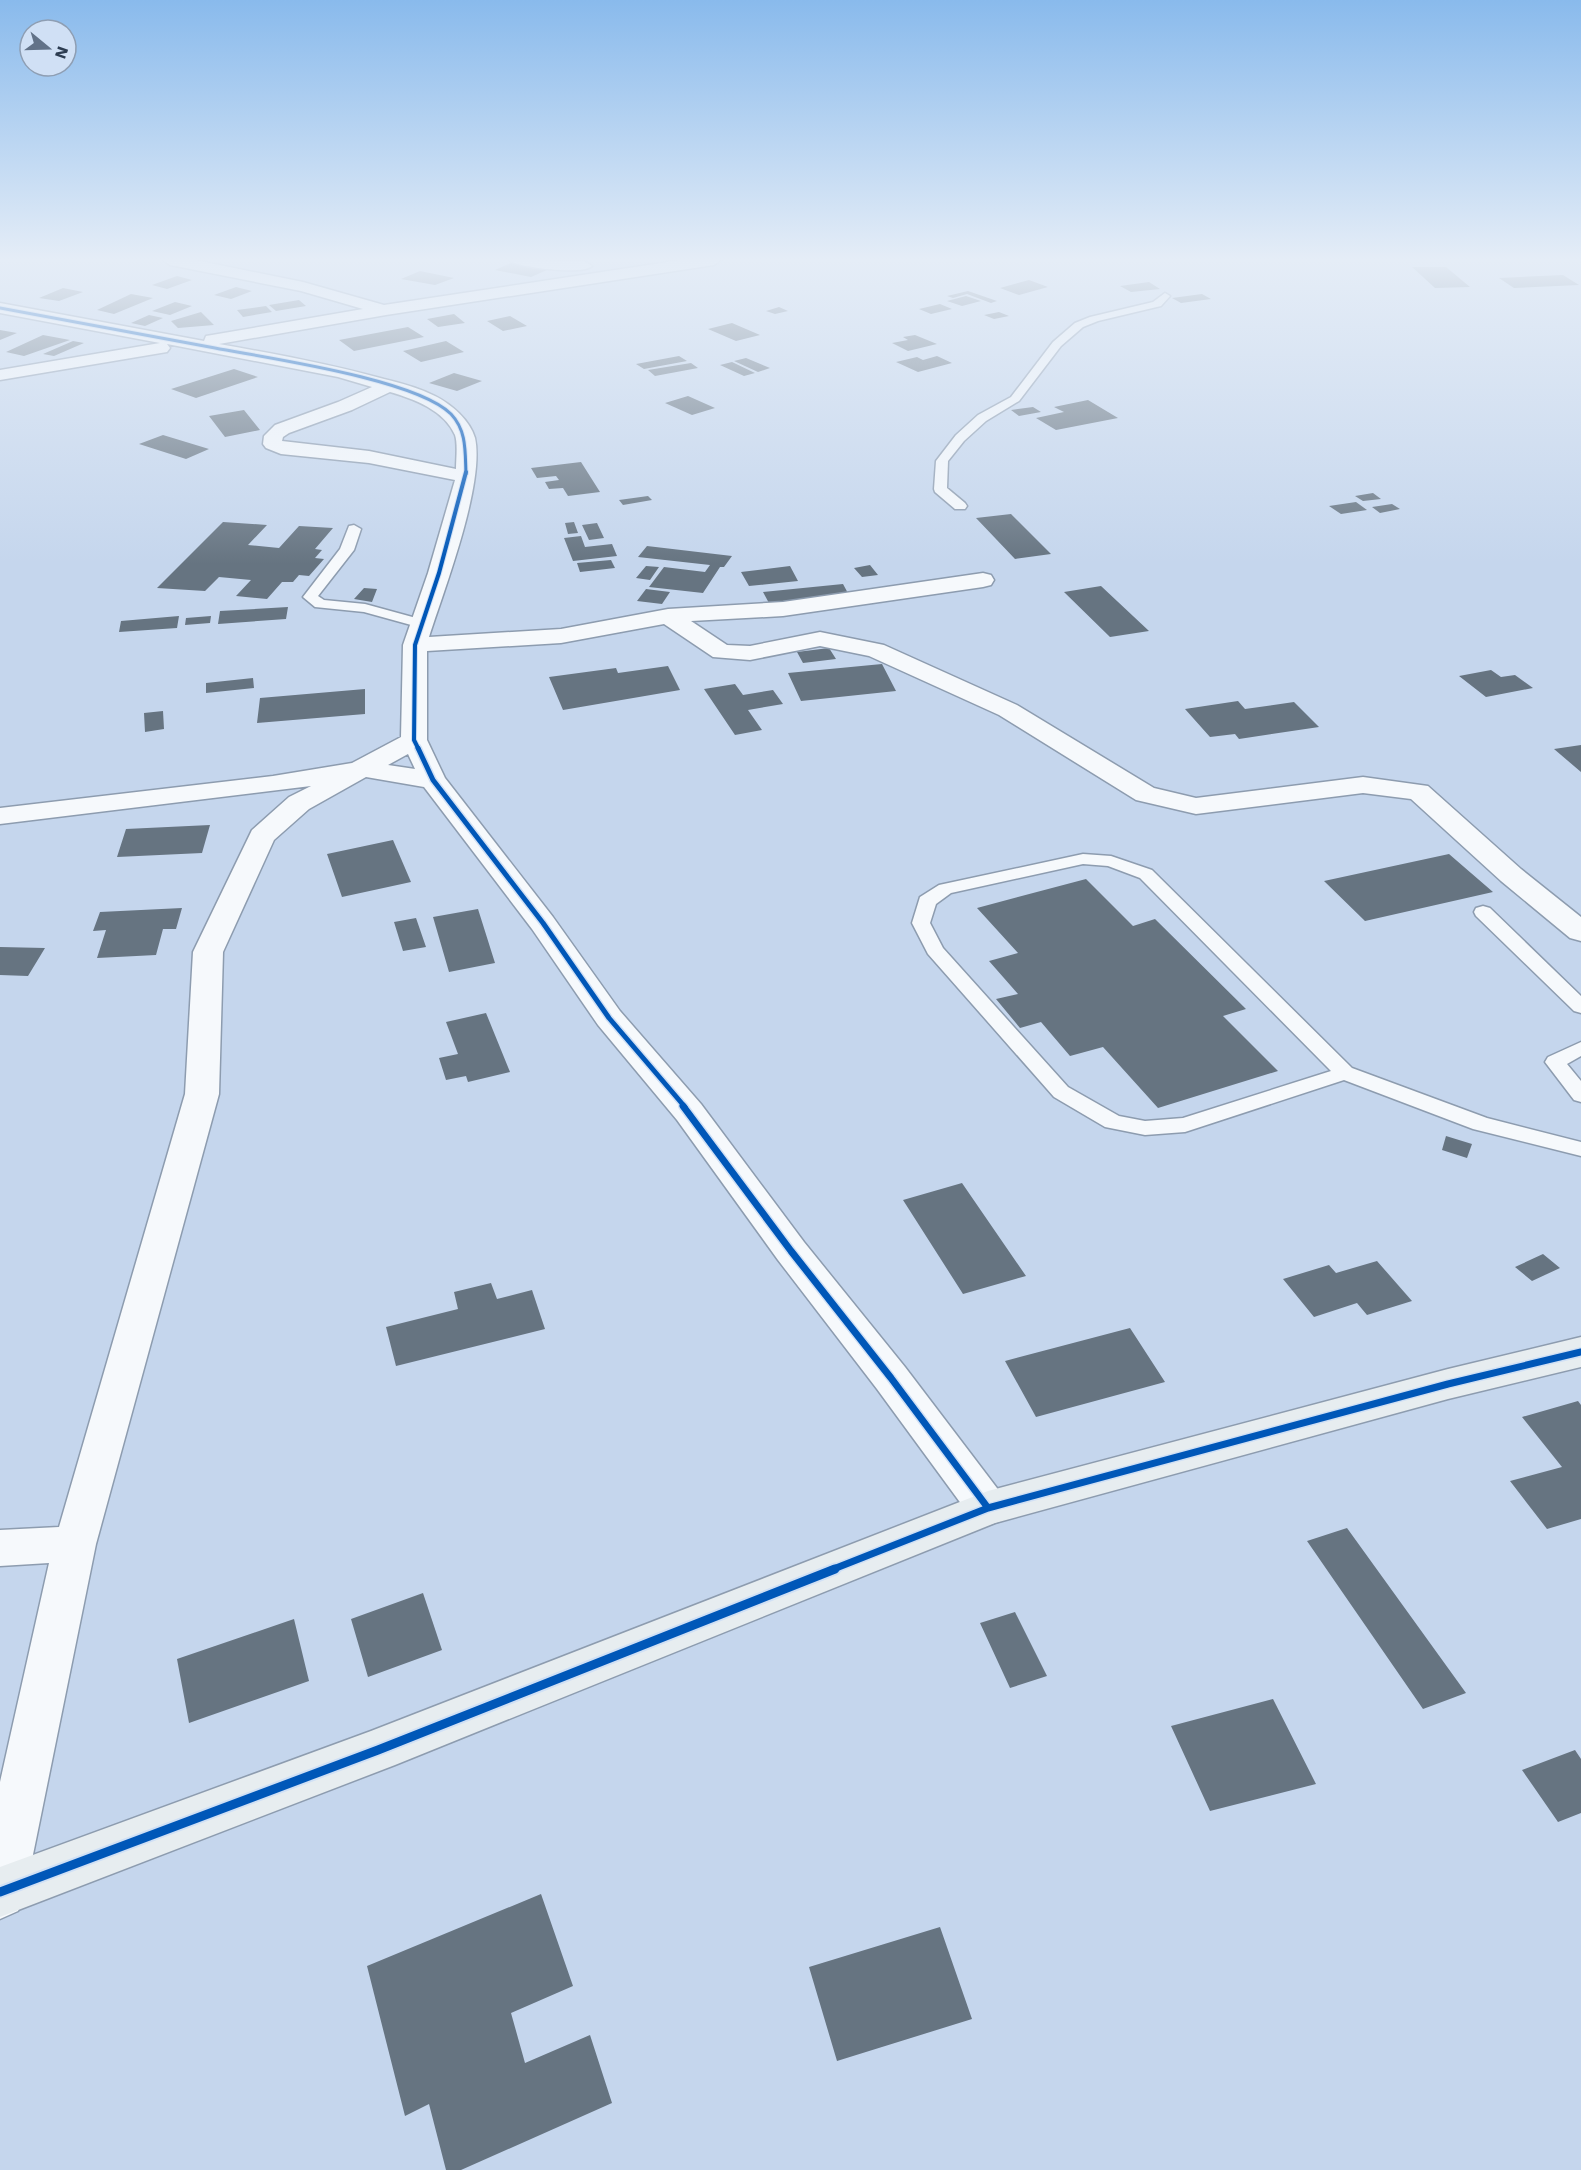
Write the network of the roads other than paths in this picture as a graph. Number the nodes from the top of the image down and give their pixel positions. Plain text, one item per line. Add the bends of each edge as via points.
1 (84, 361) edge
2 (285, 361) edge
3 (1044, 361) edge
4 (0, 375) edge
5 (390, 385) junction
6 (466, 477) junction
7 (960, 506) dead end
8 (354, 529) dead end
9 (983, 580) dead end
10 (668, 616) junction
11 (418, 635) junction
12 (414, 740) junction
13 (365, 769) junction
14 (433, 780) junction
15 (273, 784) junction
16 (0, 816) edge
17 (262, 836) junction
18 (1483, 912) dead end
19 (1581, 932) edge
20 (1581, 1007) edge
21 (1581, 1048) edge
22 (1345, 1073) junction
23 (1581, 1095) edge
24 (1581, 1149) edge
25 (1581, 1352) edge
26 (988, 1508) junction
27 (75, 1544) junction
28 (0, 1548) edge
29 (0, 1892) edge

1 - 4 street
2 - 5 street
3 - 7 lane via 1015,399 982,418 942,461 940,489
5 - 6 street via 429,400 451,414 465,437
5 - 6 street via 282,429 274,434 273,444 422,466
6 - 11 street
8 - 11 lane via 347,550 310,597 320,604 365,608
9 - 10 street via 783,609
10 - 11 street via 561,636
10 - 19 street via 721,652 750,653 819,639 876,650 1008,710 1145,794 1196,806 1363,785 1419,792
11 - 12 street
12 - 13 street
12 - 14 street
13 - 14 street
13 - 15 street
13 - 17 street via 299,803
14 - 26 street via 543,923 609,1018 688,1112
15 - 16 street
15 - 17 street
17 - 27 street via 208,952 202,1094
18 - 20 lane
21 - 23 lane via 1555,1062
22 - 22 lane via 1185,1125 1145,1128 1113,1122 1061,1092 935,950 921,923 927,902 945,889 1083,859 1111,861 1146,874
22 - 24 lane via 1481,1124
25 - 26 street
26 - 29 street via 378,1750
27 - 28 street
27 - 29 street

